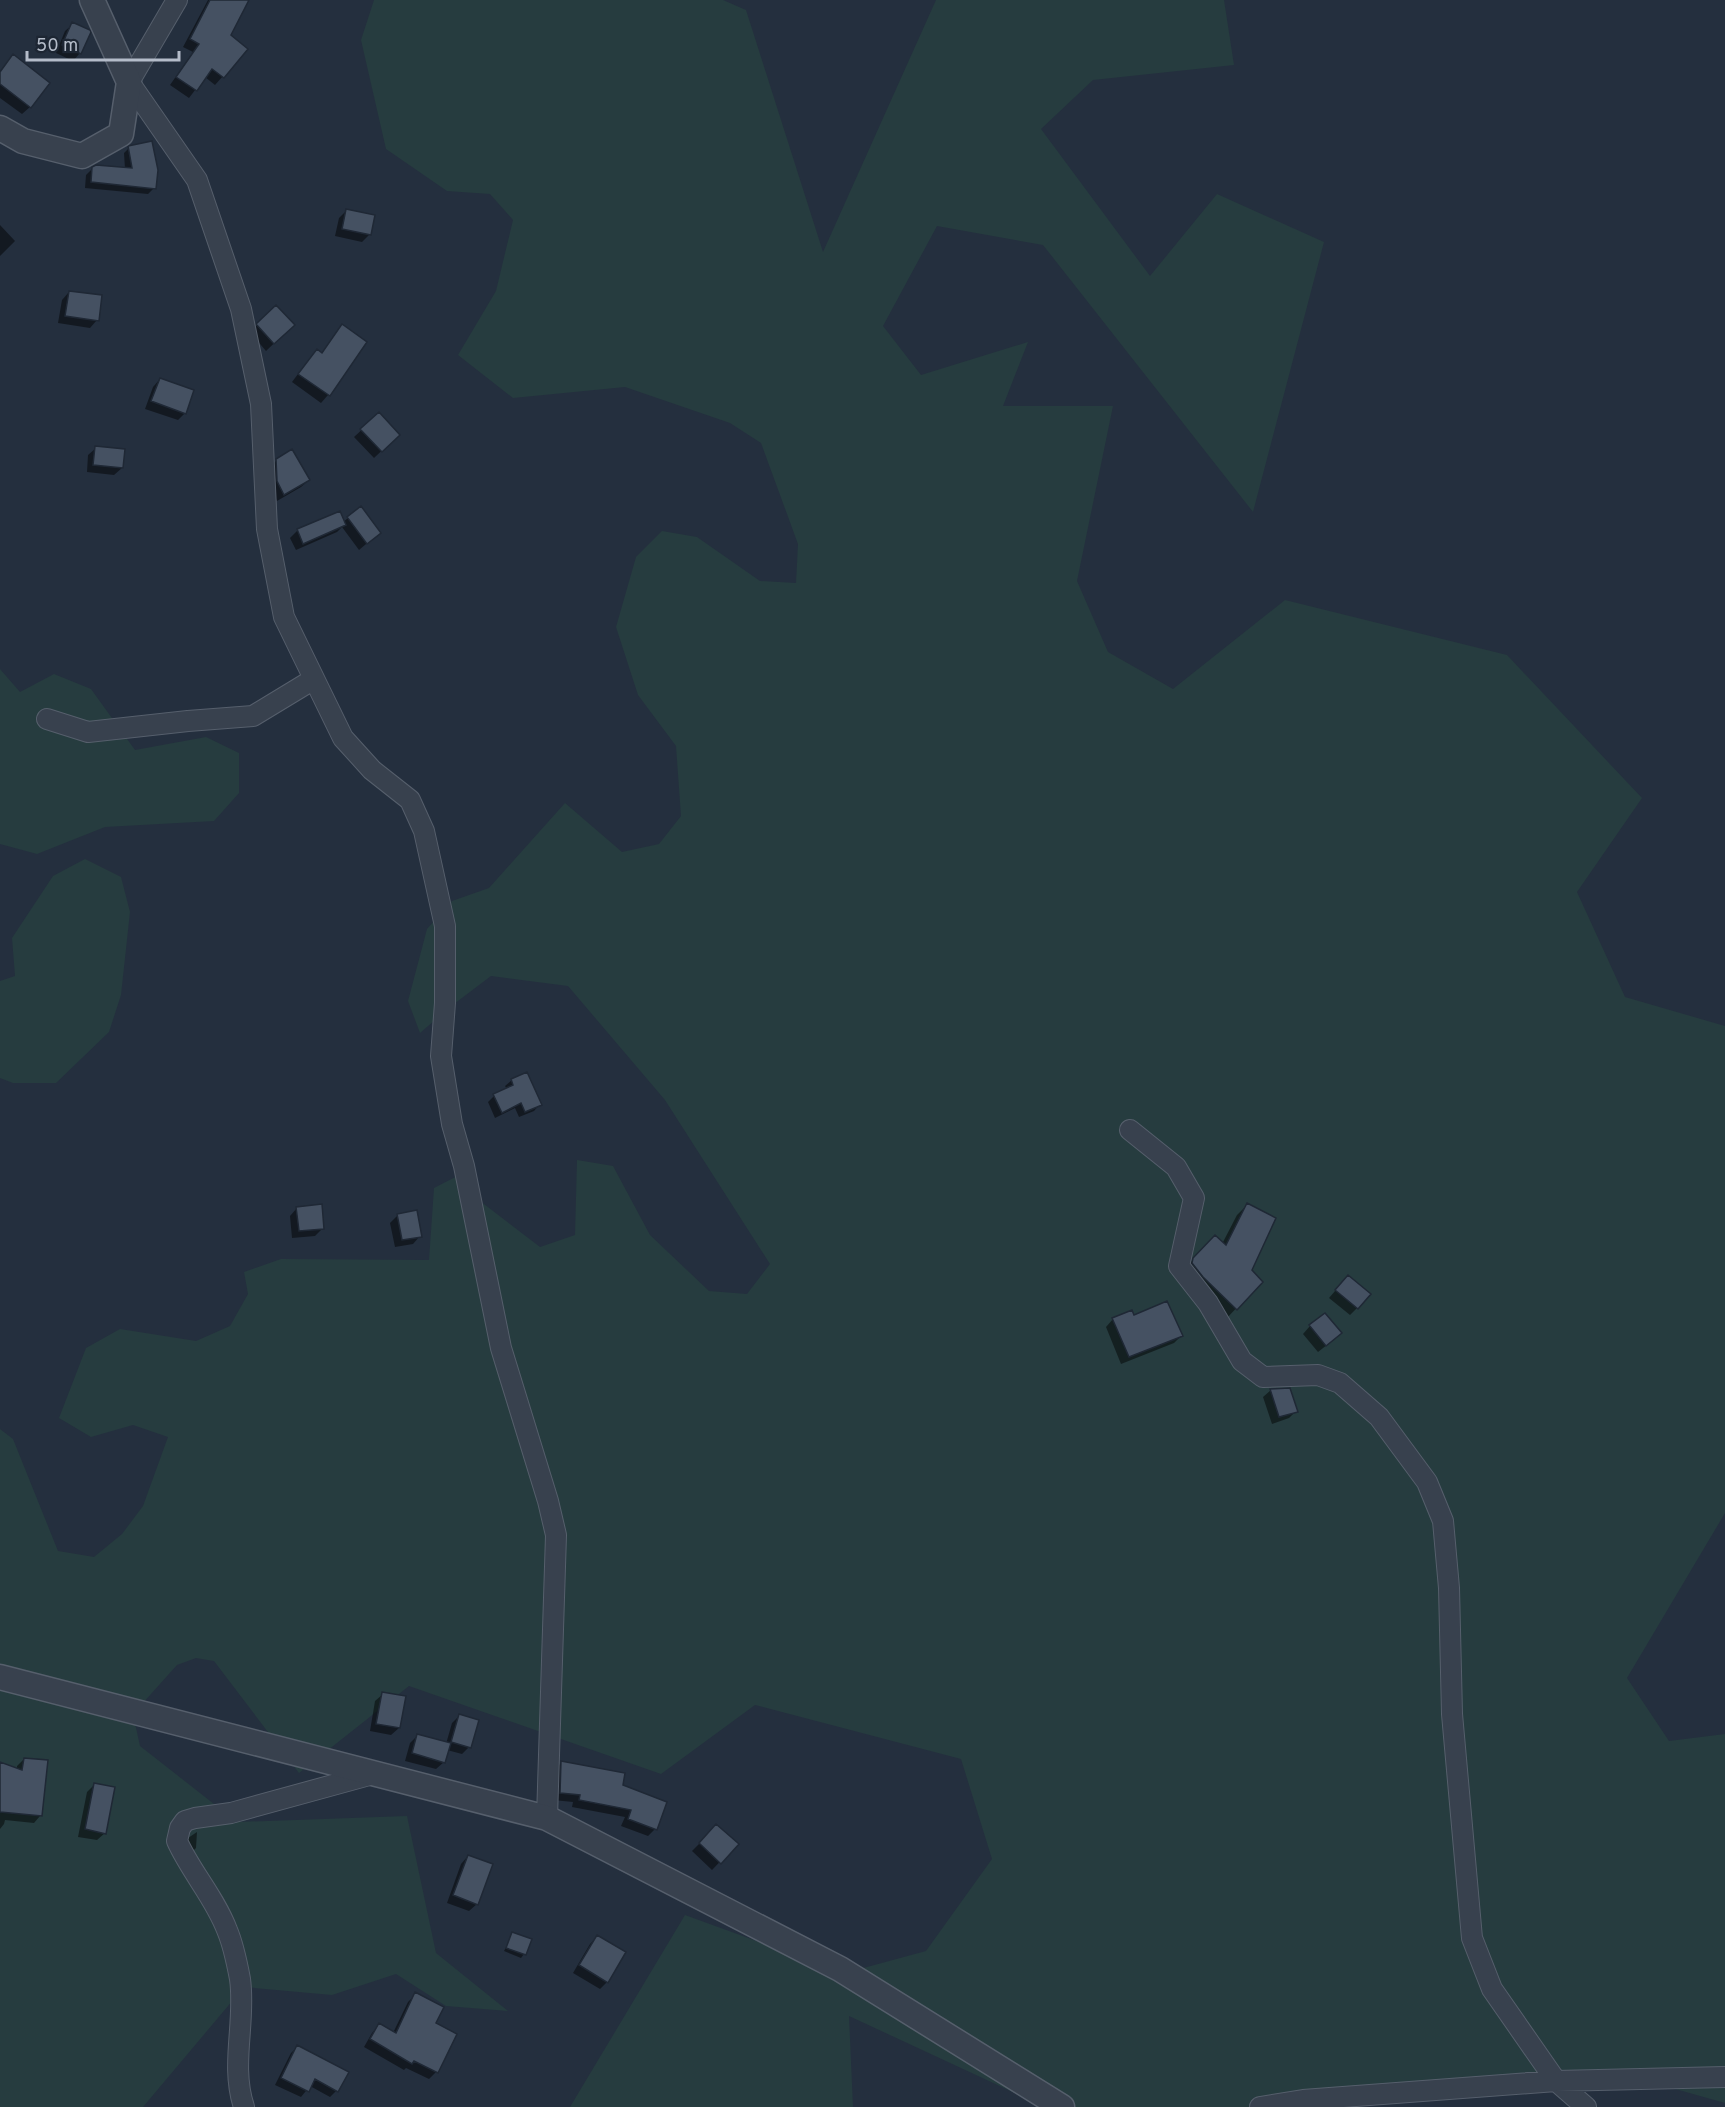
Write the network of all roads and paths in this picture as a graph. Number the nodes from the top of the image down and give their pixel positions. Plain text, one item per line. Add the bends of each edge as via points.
1 (92, 0) edge
2 (177, 0) edge
3 (129, 82) junction
4 (0, 128) edge
5 (314, 679) junction
6 (47, 719) dead end
7 (1130, 1130) dead end
8 (0, 1677) edge
9 (373, 1774) junction
10 (547, 1818) junction
11 (1725, 2077) edge
12 (1556, 2081) junction
13 (244, 2107) edge
14 (1062, 2107) edge
15 (1260, 2107) edge
16 (1586, 2107) edge

1 - 3 street
2 - 3 street
3 - 4 street via 121,134 82,156 23,141
3 - 5 street via 197,180 241,309 261,404 267,529 284,617
5 - 6 street via 253,716 88,732
5 - 10 street via 343,738 372,770 410,800 424,831 445,926 441,1056 452,1124 501,1348 556,1535
7 - 12 street via 1176,1167 1194,1198 1179,1266 1208,1303 1242,1361 1263,1377 1318,1375 1340,1383 1379,1417 1427,1482 1443,1521 1452,1714 1472,1938 1492,1989
8 - 9 street
9 - 10 street
9 - 13 street via 231,1814 195,1818 185,1821 180,1828 177,1842 227,1929 240,1980 237,2073
10 - 14 street via 840,1969
11 - 12 street
12 - 15 street via 1303,2100
12 - 16 street

